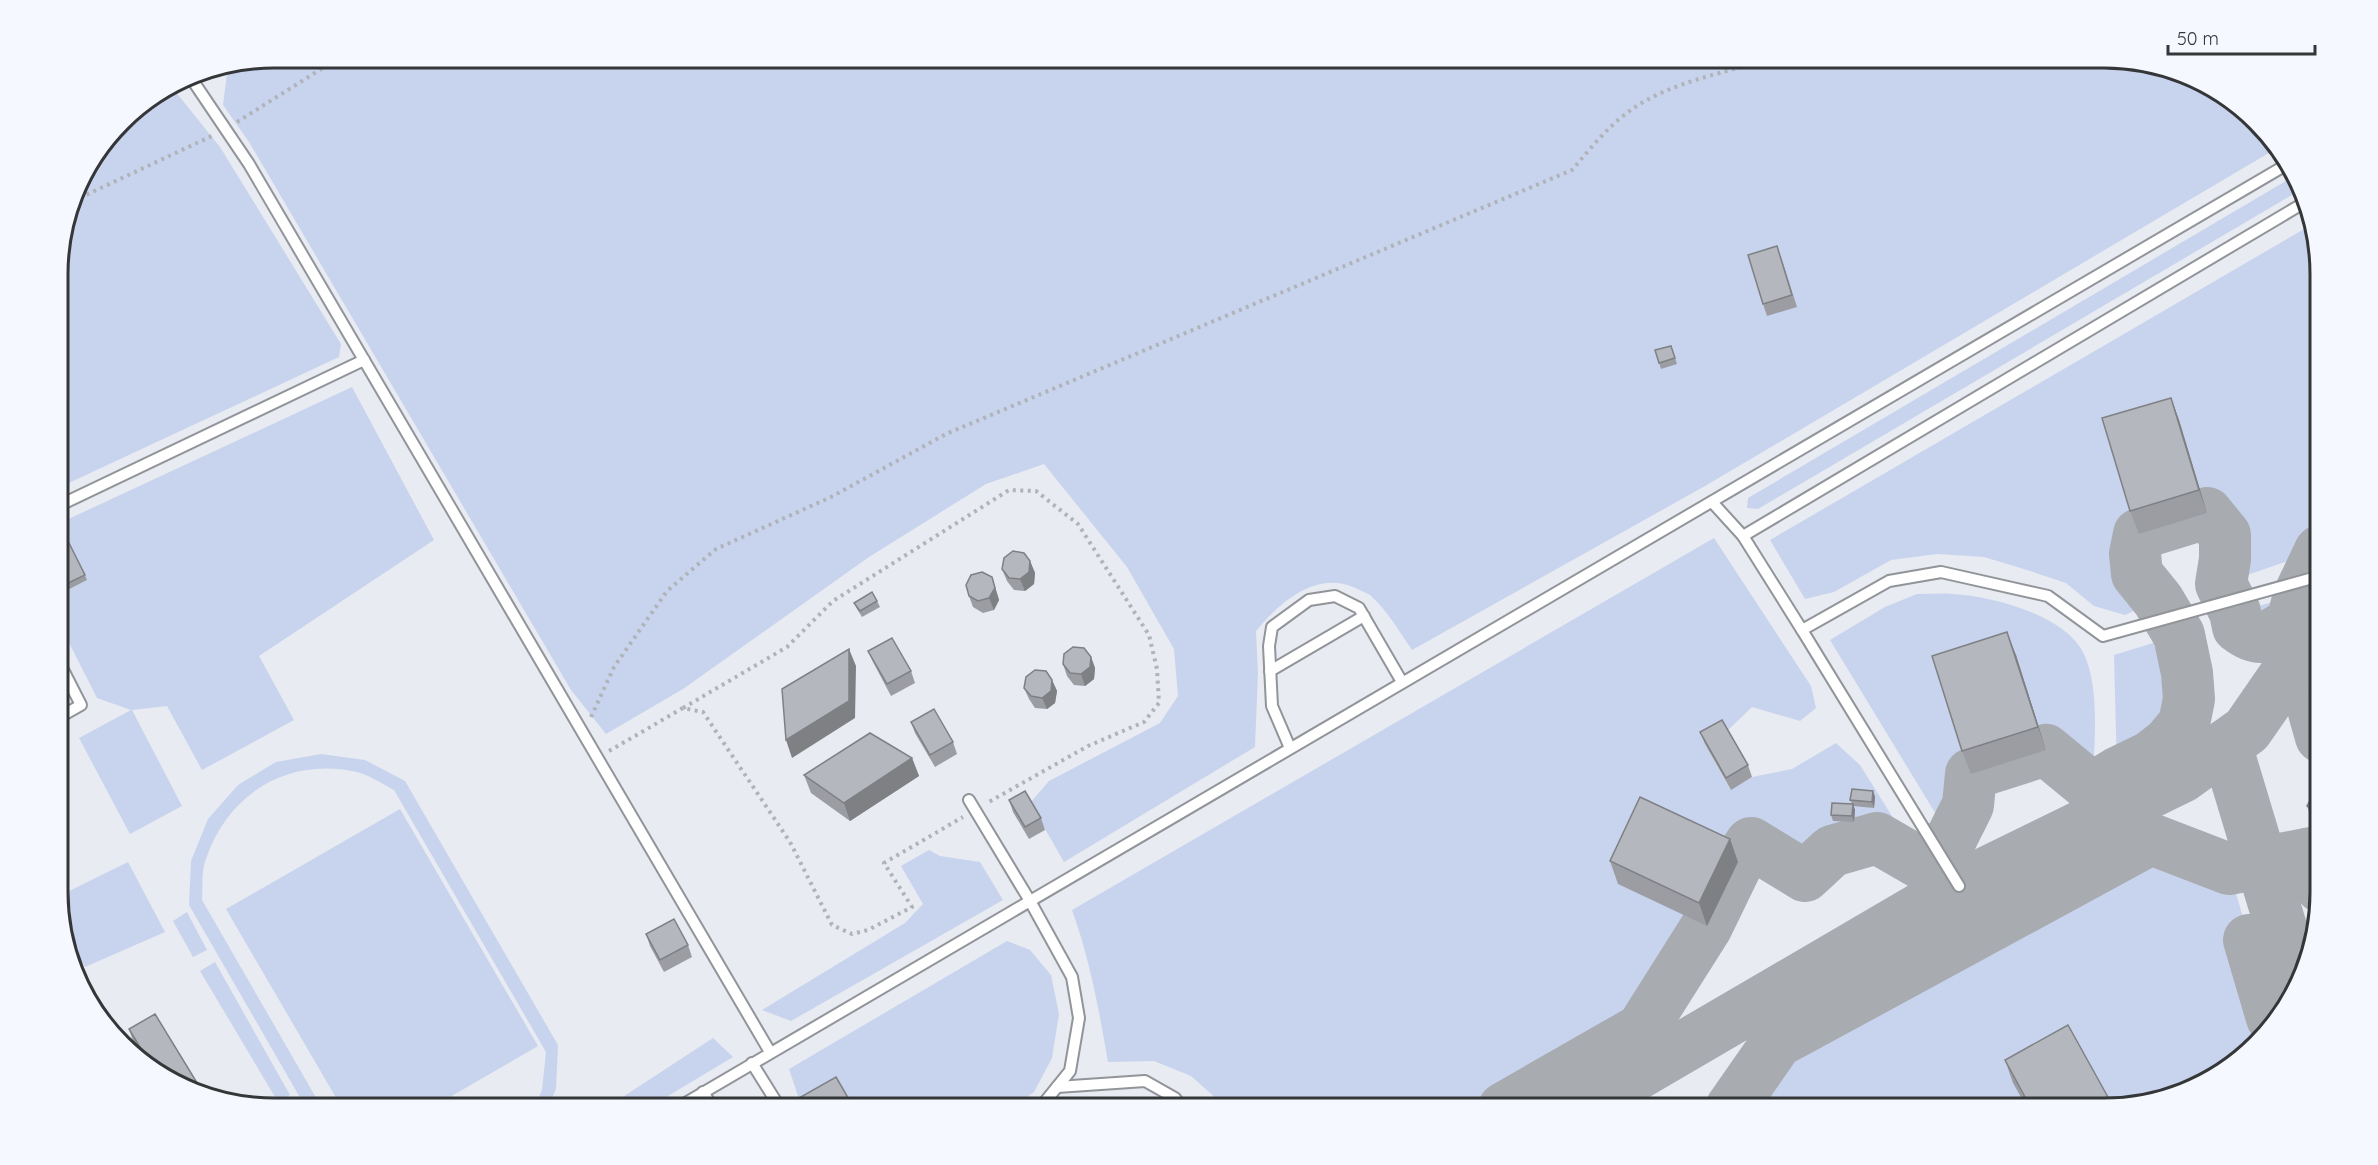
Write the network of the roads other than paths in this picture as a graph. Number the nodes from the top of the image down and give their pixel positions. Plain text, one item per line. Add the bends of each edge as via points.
1 (195, 83) edge
2 (2281, 168) edge
3 (2299, 206) edge
4 (364, 360) junction
5 (68, 501) edge
6 (1712, 502) junction
7 (1743, 536) junction
8 (2310, 579) edge
9 (1364, 616) junction
10 (1802, 630) junction
11 (1270, 671) junction
12 (68, 680) edge
13 (1402, 682) junction
14 (68, 712) edge
15 (1290, 748) junction
16 (972, 805) road end
17 (1959, 886) dead end
18 (1030, 901) junction
19 (770, 1052) junction
20 (752, 1063) junction
21 (1057, 1087) junction
22 (703, 1092) junction
23 (693, 1098) edge
24 (707, 1098) edge
25 (774, 1098) edge
26 (1048, 1098) edge
27 (1174, 1098) edge

1 - 4 lane via 249,164
2 - 6 lane
3 - 7 lane
4 - 5 lane
4 - 19 lane
6 - 7 lane
6 - 13 lane
7 - 10 lane
8 - 10 lane via 2103,636 2048,596 1941,572 1889,581
9 - 11 lane
9 - 11 lane via 1359,608 1335,596 1309,600 1272,627
9 - 13 lane
10 - 17 lane
11 - 15 lane via 1272,706
12 - 14 lane via 81,705
13 - 15 lane
15 - 18 lane
16 - 18 lane
18 - 19 lane
18 - 21 lane via 1072,978 1079,1018 1071,1071
19 - 20 lane
20 - 22 lane
20 - 25 lane
21 - 26 lane
21 - 27 lane via 1145,1081
22 - 23 lane
22 - 24 lane

